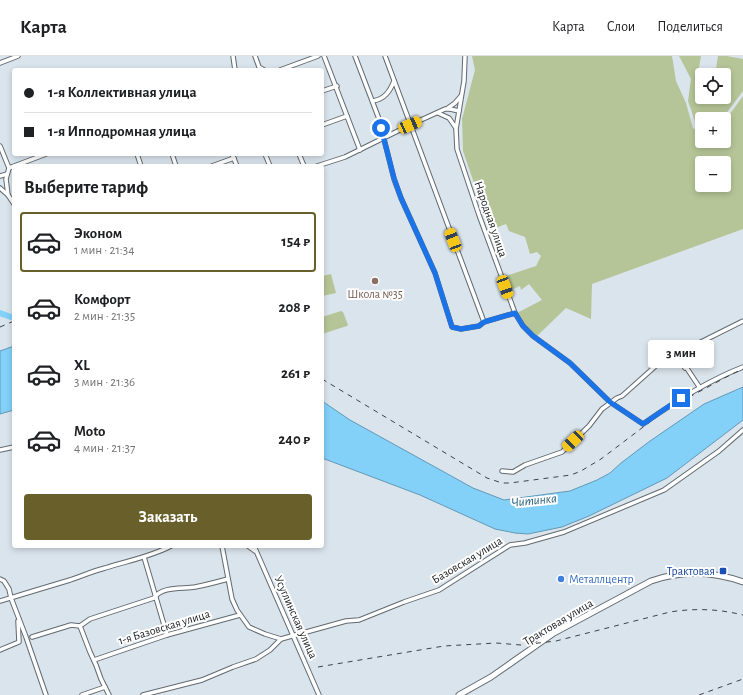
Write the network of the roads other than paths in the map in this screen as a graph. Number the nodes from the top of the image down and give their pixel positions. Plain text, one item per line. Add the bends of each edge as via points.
1 (18, 56) edge
2 (233, 56) edge
3 (255, 56) edge
4 (318, 56) edge
5 (324, 56) edge
6 (355, 56) edge
7 (385, 56) edge
8 (465, 56) edge
9 (0, 62) edge
10 (259, 66) joint
11 (235, 68) edge
12 (262, 68) edge
13 (285, 68) edge
14 (394, 81) junction
15 (337, 86) junction
16 (324, 90) edge
17 (462, 94) junction
18 (373, 101) junction
19 (445, 109) junction
20 (459, 111) junction
21 (438, 113) junction
22 (347, 116) junction
23 (324, 124) edge
24 (410, 125) junction
25 (456, 129) junction
26 (384, 138) junction
27 (0, 148) edge
28 (360, 150) junction
29 (41, 156) edge
30 (233, 156) edge
31 (19, 164) edge
32 (216, 164) edge
33 (323, 164) edge
34 (12, 167) edge
35 (8, 168) junction
36 (7, 174) junction
37 (0, 176) edge
38 (0, 188) edge
39 (8, 195) junction
40 (12, 201) edge
41 (515, 313) junction
42 (743, 321) edge
43 (484, 322) junction
44 (676, 355) junction
45 (743, 367) edge
46 (700, 388) junction
47 (610, 402) junction
48 (743, 430) edge
49 (12, 447) edge
50 (0, 450) edge
51 (502, 471) dead end
52 (167, 548) edge
53 (222, 548) edge
54 (251, 548) edge
55 (255, 548) edge
56 (256, 551) junction
57 (144, 557) junction
58 (0, 579) edge
59 (228, 579) junction
60 (743, 582) edge
61 (155, 596) junction
62 (11, 598) junction
63 (0, 601) edge
64 (240, 615) junction
65 (18, 618) junction
66 (80, 626) junction
67 (166, 635) junction
68 (293, 635) junction
69 (32, 637) dead end
70 (281, 639) junction
71 (0, 650) edge
72 (94, 660) junction
73 (105, 687) junction
74 (46, 695) edge
75 (82, 695) edge
76 (109, 695) edge
77 (143, 695) edge
78 (320, 695) edge
79 (459, 695) edge

1 - 9 street
2 - 11 street
3 - 10 street
4 - 13 street
5 - 15 street
6 - 18 street
7 - 14 street
8 - 17 street, Народная улица
10 - 12 street
14 - 18 street via 389,93
14 - 24 street
15 - 16 street
15 - 22 street
17 - 19 street via 455,103
17 - 20 street, Народная улица
18 - 26 street
19 - 20 street
19 - 21 street
20 - 25 street, Народная улица
21 - 24 street
21 - 25 street via 449,118
22 - 23 street
22 - 28 street
24 - 26 street
24 - 43 street
25 - 41 street, Народная улица via 457,150
26 - 28 street
26 - 43 street via 396,185 435,273 452,327 461,329 479,326
27 - 35 street
28 - 33 street
29 - 31 street
30 - 32 street
34 - 35 street
35 - 36 street
36 - 37 street
36 - 39 street
38 - 39 street
39 - 40 street
41 - 43 street
41 - 47 street, Народная улица via 533,336 570,363
42 - 44 street
44 - 46 street
44 - 47 street via 659,363 622,396
45 - 46 street
46 - 47 street, Народная улица via 643,424
47 - 51 street via 562,452 512,472
48 - 68 street, Базовская улица via 664,490 564,532 510,545 439,590 359,620
49 - 50 street
52 - 57 street
53 - 59 street
54 - 56 street
55 - 56 street, Усуглинская улица
56 - 68 street, Усуглинская улица
57 - 61 street
57 - 62 street
58 - 62 street via 9,589
59 - 61 street via 194,587 176,588
59 - 64 street via 232,599
60 - 79 main road, Трактовая улица via 721,575 689,572 667,575 651,581 554,633 491,677
61 - 66 street via 90,619
61 - 67 street
62 - 63 street
62 - 65 street
64 - 67 street, 1-я Базовская улица
64 - 70 street via 249,627
65 - 71 street via 19,642
65 - 74 street
66 - 69 street via 71,625
66 - 72 street
67 - 72 street, 1-я Базовская улица
68 - 70 street, Базовская улица
68 - 78 street, Усуглинская улица
70 - 77 street, Базовская улица via 256,659 202,680
72 - 73 street
73 - 75 street
73 - 76 street

